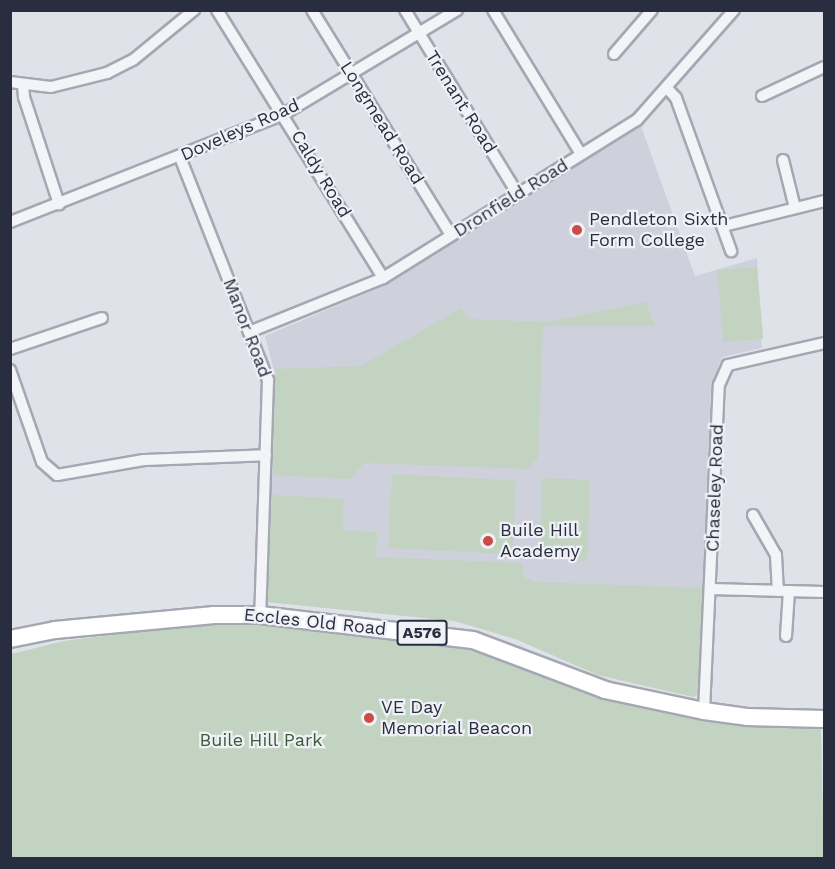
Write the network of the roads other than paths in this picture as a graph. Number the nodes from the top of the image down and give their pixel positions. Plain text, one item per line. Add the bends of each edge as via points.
1 (194, 10) edge
2 (217, 10) edge
3 (312, 10) edge
4 (405, 10) edge
5 (457, 10) edge
6 (493, 10) edge
7 (652, 10) edge
8 (734, 10) edge
9 (419, 33) junction
10 (614, 54) dead end
11 (825, 67) edge
12 (352, 74) junction
13 (10, 82) edge
14 (23, 85) junction
15 (667, 88) junction
16 (762, 96) dead end
17 (284, 114) junction
18 (581, 154) junction
19 (180, 157) junction
20 (783, 160) dead end
21 (517, 193) junction
22 (825, 201) edge
23 (59, 204) junction
24 (795, 208) junction
25 (10, 222) edge
26 (724, 226) junction
27 (451, 235) junction
28 (731, 251) dead end
29 (384, 278) junction
30 (102, 318) dead end
31 (249, 332) junction
32 (825, 344) edge
33 (10, 350) edge
34 (10, 370) edge
35 (266, 455) junction
36 (753, 515) dead end
37 (711, 589) junction
38 (783, 591) junction
39 (825, 592) edge
40 (260, 615) junction
41 (786, 636) dead end
42 (10, 639) edge
43 (705, 711) junction
44 (825, 718) edge

1 - 14 street via 133,60 107,73 51,87
2 - 17 street, Caldy Road
3 - 12 street, Longmead Road
4 - 9 street, Trenant Road
5 - 9 street, Doveleys Road
6 - 18 street
7 - 10 street
8 - 15 street, Dronfield Road
9 - 12 street, Doveleys Road
9 - 21 street, Trenant Road
11 - 16 street
12 - 17 street, Doveleys Road
12 - 27 street, Longmead Road
13 - 14 street
14 - 23 street
15 - 18 street, Dronfield Road via 637,120
15 - 26 street via 676,98
17 - 19 street, Doveleys Road
17 - 29 street, Caldy Road
18 - 21 street, Dronfield Road
19 - 23 street, Doveleys Road
19 - 31 street, Manor Road
20 - 24 street
21 - 27 street, Dronfield Road
22 - 24 street
23 - 25 street, Doveleys Road
24 - 26 street
26 - 28 street
27 - 29 street, Dronfield Road
29 - 31 street, Dronfield Road
30 - 33 street
31 - 35 street, Manor Road via 268,380
32 - 37 street, Chaseley Road via 728,365 719,385
34 - 35 street via 42,462 52,473 67,475 163,458
35 - 40 street, Manor Road
36 - 38 street via 776,555
37 - 38 street
37 - 43 street, Chaseley Road
38 - 39 street
38 - 41 street
40 - 42 main road, Eccles Old Road / A576 via 214,615 77,628
40 - 43 main road, Eccles Old Road / A576 via 472,640 605,690
43 - 44 main road, Eccles Old Road / A576 via 747,717

